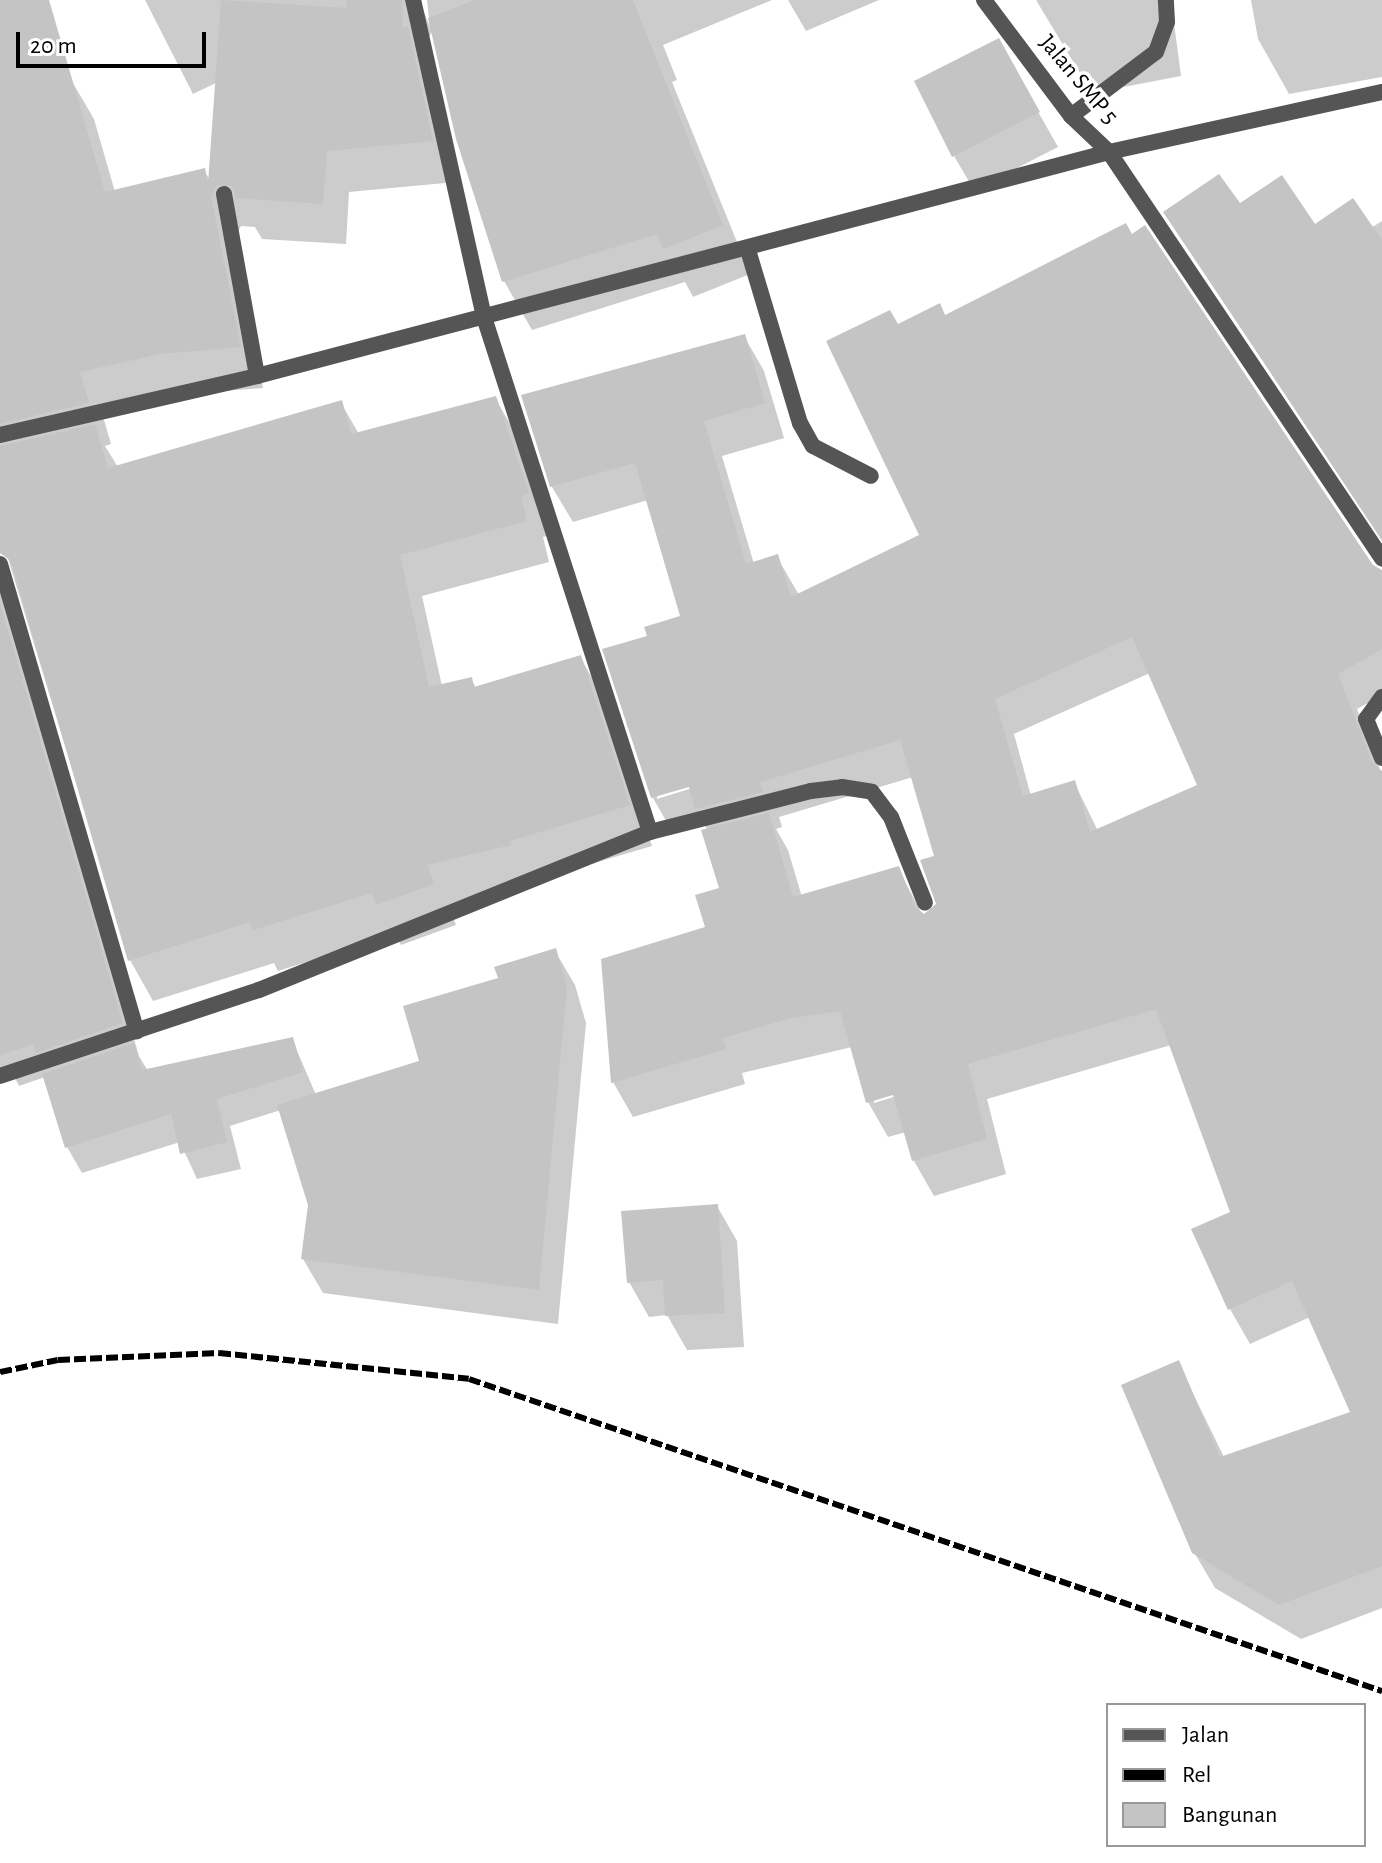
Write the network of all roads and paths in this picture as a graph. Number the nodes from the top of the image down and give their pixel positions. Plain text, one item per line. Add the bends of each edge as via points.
1 (413, 0) edge
2 (984, 0) edge
3 (1166, 0) edge
4 (1382, 92) edge
5 (1071, 116) junction
6 (1109, 152) junction
7 (224, 194) dead end
8 (748, 250) junction
9 (484, 317) junction
10 (257, 376) junction
11 (0, 435) edge
12 (871, 476) dead end
13 (1382, 559) edge
14 (0, 564) edge
15 (1382, 697) edge
16 (1382, 758) edge
17 (650, 832) junction
18 (925, 903) dead end
19 (137, 1031) junction
20 (0, 1076) edge

1 - 9 street
2 - 5 street, Jalan SMP 5
3 - 5 street via 1167,22 1156,52
4 - 6 street
5 - 6 street, Jalan SMP 5
6 - 8 street
6 - 13 street, Jalan SMP 5
7 - 10 street
8 - 9 street
8 - 12 street via 800,423 813,446
9 - 10 street
9 - 17 street
10 - 11 street
14 - 19 street
15 - 16 street via 1366,719
17 - 18 street via 811,791 842,787 872,792 891,817
17 - 19 street via 259,990
19 - 20 street

